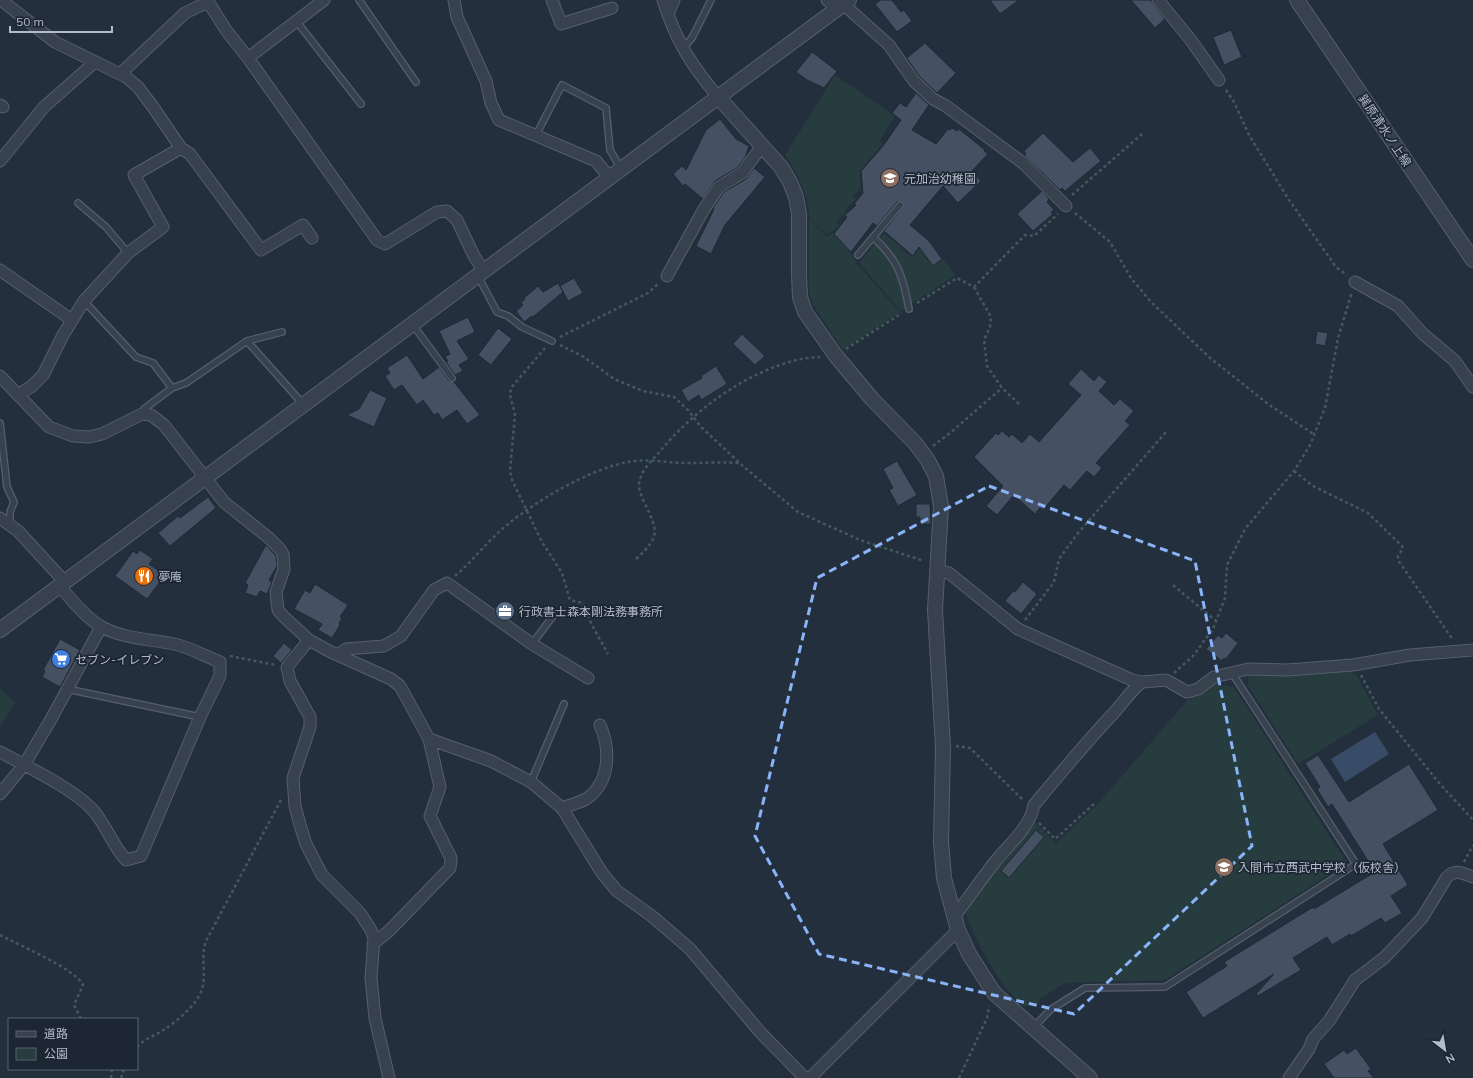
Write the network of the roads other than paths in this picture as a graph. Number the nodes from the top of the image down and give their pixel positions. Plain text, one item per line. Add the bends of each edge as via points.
1 (1, 0) edge
2 (359, 0) edge
3 (454, 0) edge
4 (552, 0) edge
5 (663, 0) edge
6 (674, 0) edge
7 (711, 0) edge
8 (1158, 0) edge
9 (1297, 0) edge
10 (207, 1) edge
11 (318, 2) edge
12 (839, 3) edge
13 (612, 8) dead end
14 (668, 14) junction
15 (297, 22) junction
16 (682, 49) junction
17 (248, 58) junction
18 (95, 62) junction
19 (120, 74) junction
20 (1219, 80) road end
21 (416, 82) dead end
22 (719, 98) junction
23 (361, 104) dead end
24 (536, 135) junction
25 (762, 146) junction
26 (181, 148) junction
27 (0, 161) edge
28 (616, 174) junction
29 (78, 203) dead end
30 (1065, 204) road end
31 (900, 205) dead end
32 (873, 237) junction
33 (312, 238) dead end
34 (128, 253) junction
35 (858, 255) dead end
36 (1473, 260) edge
37 (0, 270) edge
38 (481, 274) junction
39 (667, 276) road end
40 (1354, 282) road end
41 (84, 301) junction
42 (909, 309) road end
43 (72, 320) junction
44 (413, 325) junction
45 (282, 332) dead end
46 (247, 341) junction
47 (552, 341) road end
48 (0, 376) edge
49 (452, 378) dead end
50 (172, 388) junction
51 (1473, 388) edge
52 (18, 395) junction
53 (304, 406) junction
54 (142, 414) junction
55 (0, 423) edge
56 (206, 478) junction
57 (0, 518) edge
58 (10, 524) junction
59 (937, 567) junction
60 (62, 584) junction
61 (553, 616) dead end
62 (101, 626) junction
63 (0, 630) edge
64 (310, 640) junction
65 (532, 644) junction
66 (1473, 650) edge
67 (339, 654) junction
68 (1232, 672) junction
69 (588, 678) dead end
70 (1142, 682) junction
71 (67, 689) junction
72 (564, 704) dead end
73 (200, 718) junction
74 (600, 725) dead end
75 (430, 739) junction
76 (0, 752) edge
77 (24, 765) junction
78 (531, 782) junction
79 (0, 794) edge
80 (562, 808) junction
81 (1473, 877) edge
82 (955, 916) junction
83 (958, 930) junction
84 (373, 944) junction
85 (1033, 1029) junction
86 (389, 1078) edge
87 (804, 1078) edge
88 (1090, 1078) edge
89 (1289, 1078) edge

1 - 18 street via 55,42
2 - 21 lane
3 - 24 street via 457,17 486,81 491,103 499,120
4 - 13 street via 561,24
5 - 14 street
6 - 14 street
7 - 16 lane via 692,38
8 - 20 street
9 - 36 street, 巽原清水ノ上線
10 - 17 street
10 - 19 street via 185,13
11 - 15 street
12 - 22 street
12 - 30 street via 889,45 914,81 933,99 1023,163
14 - 16 street
15 - 17 street
15 - 23 lane
16 - 22 street
17 - 38 street via 377,240 385,244 437,212 447,211 457,220
18 - 19 street
18 - 27 street via 44,107
19 - 26 street via 138,88
22 - 25 street
22 - 28 street
24 - 28 street via 596,161
24 - 28 lane via 562,85 606,108 610,150
25 - 39 street via 742,173 719,187
25 - 59 street via 781,167 796,197 799,214 800,297 805,312 834,353 872,399 922,452 936,476 941,506
26 - 33 street via 190,154 261,250 303,225
26 - 34 street via 134,175 163,227
28 - 38 street
29 - 34 lane via 106,227
31 - 32 lane
32 - 35 lane
32 - 42 lane via 890,253 898,268
34 - 41 street
37 - 43 street
38 - 44 street
38 - 47 lane via 497,312
40 - 51 street via 1398,306 1410,321 1455,361
41 - 43 street
41 - 50 lane via 136,357 153,363
43 - 52 street via 43,375
44 - 49 lane
44 - 53 street
45 - 46 lane
46 - 50 lane via 186,383
46 - 53 lane
48 - 52 street
50 - 54 lane via 144,409
52 - 54 street via 49,427 73,436 89,437 102,434
53 - 56 street
54 - 56 street via 151,416 164,425
55 - 58 lane via 7,487 14,502 10,512
56 - 60 street
56 - 64 street via 224,502 280,549 284,561 276,592 278,610
57 - 58 street
58 - 60 street
59 - 70 street via 1018,629 1132,680
59 - 82 street via 936,610 943,747 941,842 944,878
60 - 62 street
60 - 63 street
61 - 65 lane
62 - 71 street
62 - 73 street via 144,640 175,644 220,662 220,676
64 - 67 street
64 - 84 street via 287,667 290,681 310,717 310,727 293,778 298,819 313,861 322,875 367,921 374,938
65 - 67 street via 447,582 430,595 401,636 384,646 346,649
65 - 69 street
66 - 68 street via 1410,655 1353,665 1287,670 1248,669
67 - 75 street via 391,679 400,686
68 - 70 street via 1214,677 1198,689 1187,692 1166,680
68 - 85 lane via 1356,864 1165,987 1085,988 1050,1010
70 - 82 street via 1090,737
71 - 73 lane
71 - 77 street
72 - 78 lane
73 - 77 street via 141,856 126,860 92,809
74 - 80 street via 607,758 602,782 586,799
75 - 78 street via 491,761
75 - 84 street via 440,787 430,816 451,858 450,868
76 - 77 street
77 - 79 street
78 - 80 street
80 - 87 street via 616,891 653,916 690,949 760,1032
81 - 89 street via 1459,871 1446,877 1422,918 1384,958 1355,980 1329,1021 1312,1039 1309,1049
82 - 83 street
83 - 85 street via 969,954 994,993
83 - 87 street via 812,1076
84 - 86 street via 371,978 376,1018
85 - 88 street

